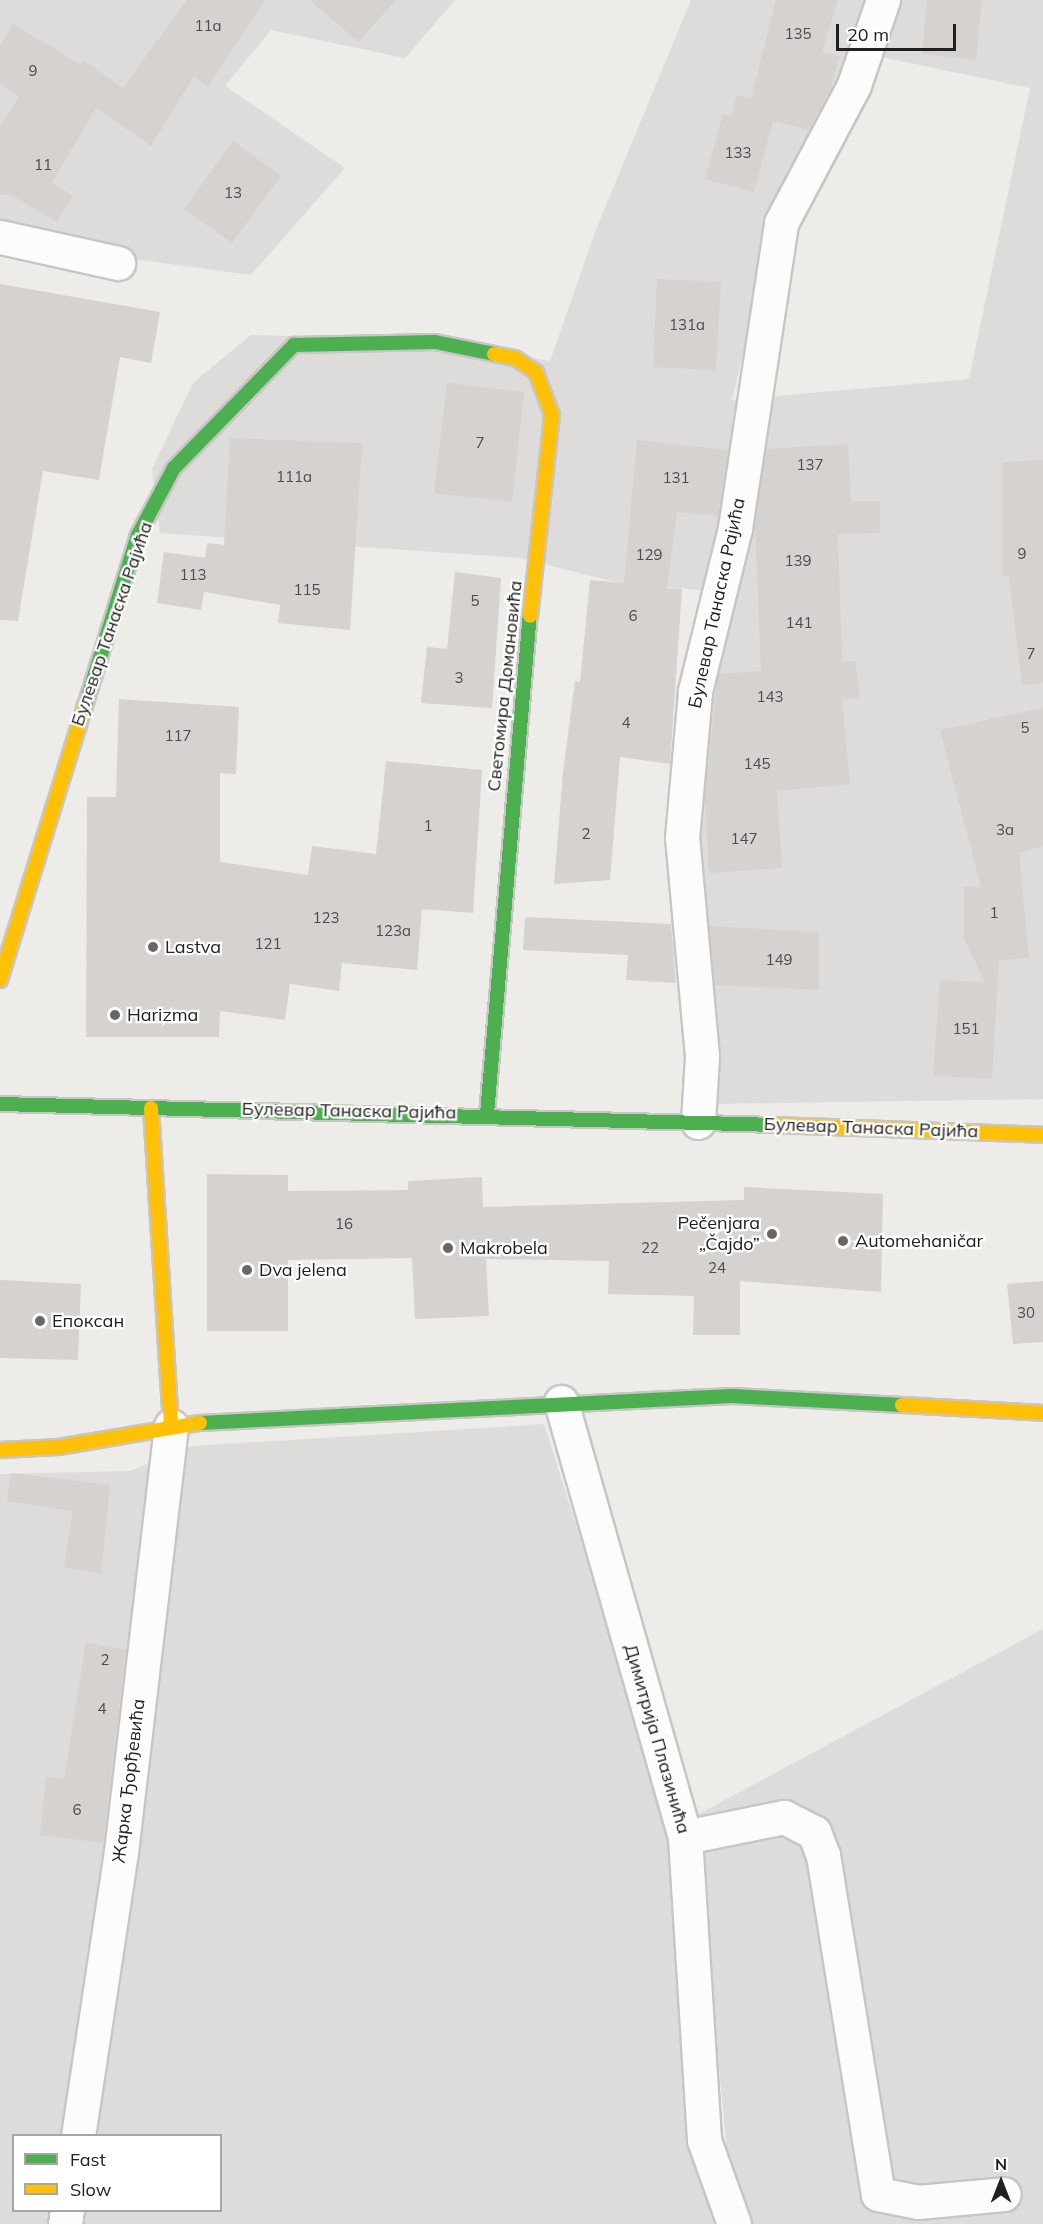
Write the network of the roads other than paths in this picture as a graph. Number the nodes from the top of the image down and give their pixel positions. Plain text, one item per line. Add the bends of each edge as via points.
1 (883, 0) edge
2 (0, 237) edge
3 (118, 263) dead end
4 (435, 342) joint
5 (0, 980) edge
6 (0, 1104) edge
7 (151, 1108) junction
8 (487, 1114) junction
9 (698, 1122) junction
10 (1043, 1135) edge
11 (561, 1402) junction
12 (1043, 1413) edge
13 (171, 1426) junction
14 (0, 1450) edge
15 (685, 1838) junction
16 (78, 2134) edge
17 (1004, 2194) dead end
18 (734, 2224) edge

1 - 9 street, Булевар Танаска Рајића via 854,86 781,224 735,528 695,691 682,838 702,1045
2 - 3 street
4 - 5 street, Булевар Танаска Рајића via 294,345 174,468 138,535
4 - 8 street, Светомира Домановића via 515,358 536,372 552,415 514,756
6 - 7 street, Булевар Танаска Рајића
7 - 8 street, Булевар Танаска Рајића
7 - 13 street
8 - 9 street, Булевар Танаска Рајића
9 - 10 street, Булевар Танаска Рајића
11 - 12 street via 732,1396
11 - 13 street
11 - 15 street, Димитрија Плазинића
13 - 14 street via 59,1447
13 - 16 street, Жарка Ђорђевића via 121,1852
15 - 17 street via 784,1817 814,1832 823,1855 878,2194 918,2202
15 - 18 street, Димитрија Плазинића via 704,2140

